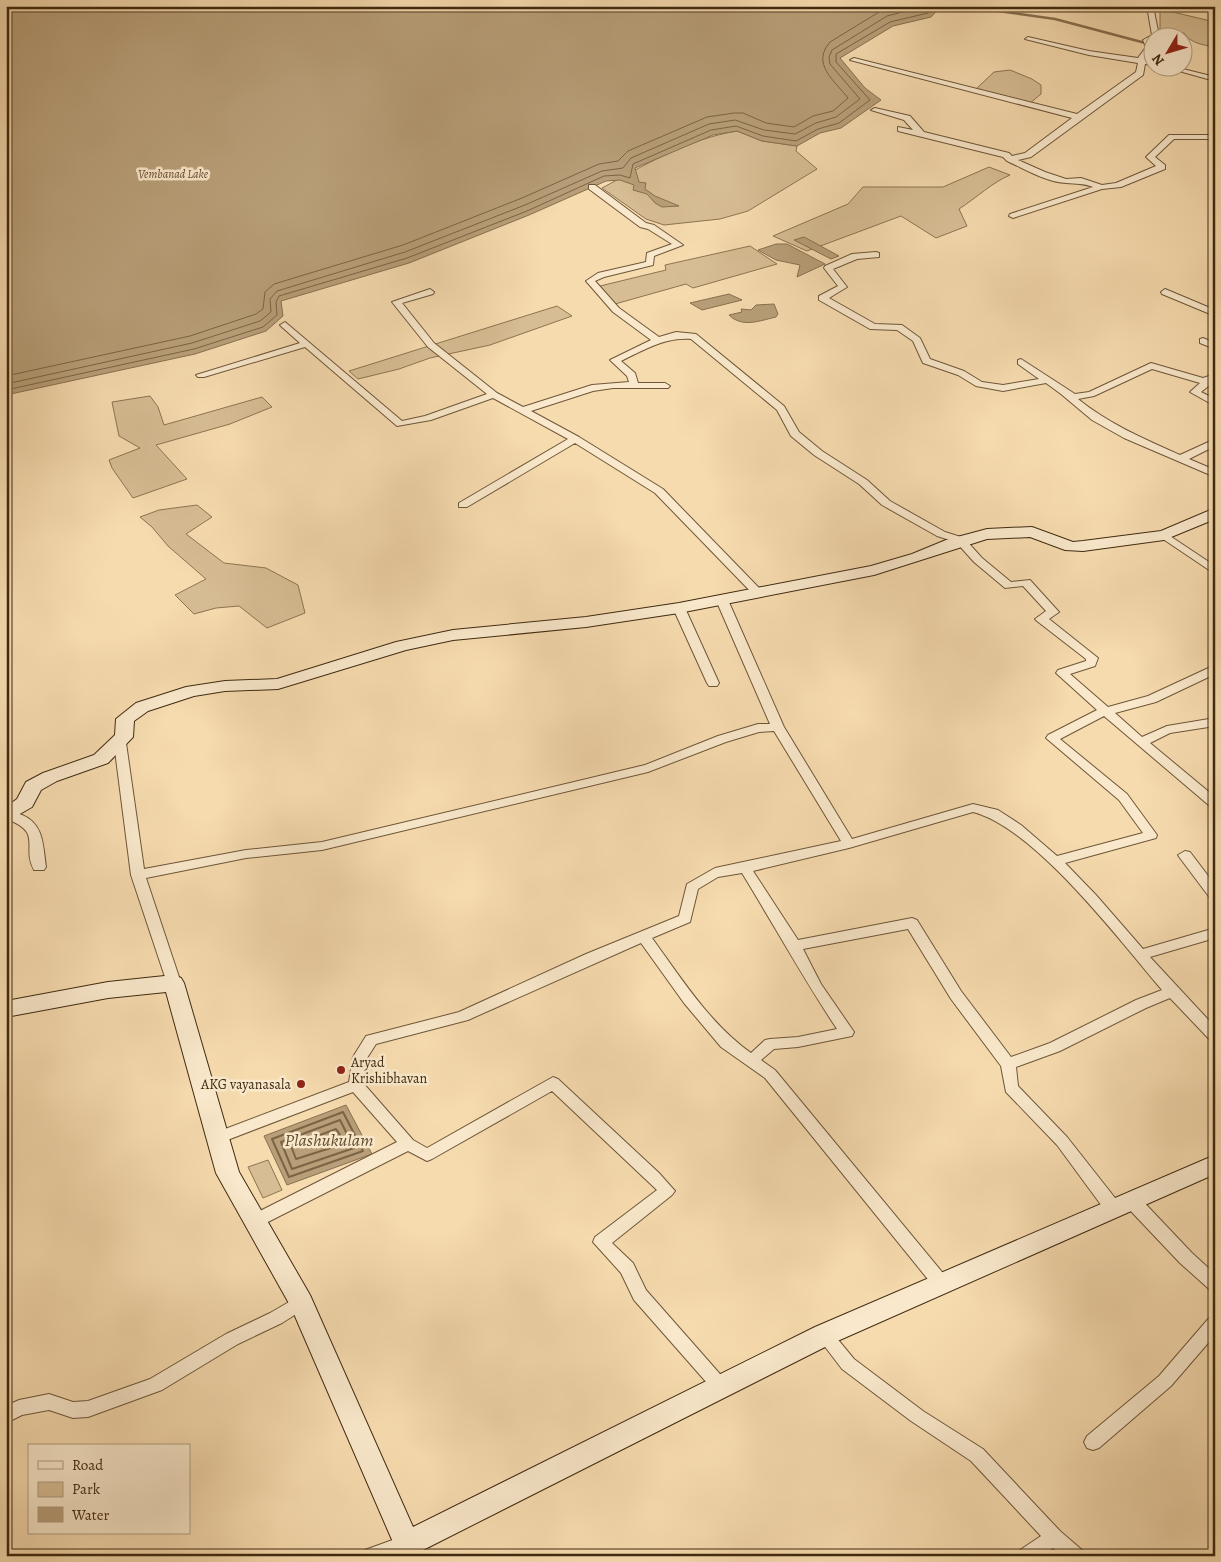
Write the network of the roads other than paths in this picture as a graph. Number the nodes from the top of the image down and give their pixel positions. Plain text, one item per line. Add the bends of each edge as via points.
1 (1150, 6) edge
2 (1028, 39) dead end
3 (854, 60) dead end
4 (1142, 60) junction
5 (1194, 73) edge
6 (1215, 78) edge
7 (875, 110) dead end
8 (1078, 117) junction
9 (901, 130) dead end
10 (921, 134) junction
11 (1215, 137) edge
12 (1010, 158) junction
13 (592, 187) dead end
14 (1101, 187) junction
15 (1013, 216) dead end
16 (876, 255) dead end
17 (430, 292) dead end
18 (1165, 292) dead end
19 (1215, 313) edge
20 (285, 325) dead end
21 (658, 340) junction
22 (1203, 341) dead end
23 (307, 344) junction
24 (1215, 346) edge
25 (1021, 362) dead end
26 (200, 375) dead end
27 (1213, 378) edge
28 (1048, 380) junction
29 (634, 385) junction
30 (665, 386) dead end
31 (1065, 393) junction
32 (494, 395) junction
33 (1215, 403) edge
34 (521, 411) junction
35 (575, 439) junction
36 (1215, 442) edge
37 (1182, 458) junction
38 (1215, 474) edge
39 (464, 505) dead end
40 (1215, 513) edge
41 (1164, 535) junction
42 (960, 540) junction
43 (1215, 571) edge
44 (758, 593) junction
45 (722, 600) junction
46 (679, 608) junction
47 (1209, 671) edge
48 (1215, 681) edge
49 (713, 683) dead end
50 (1108, 711) junction
51 (1215, 722) edge
52 (778, 727) junction
53 (1140, 742) junction
54 (120, 743) junction
55 (1215, 804) edge
56 (26, 811) junction
57 (8, 815) edge
58 (849, 844) junction
59 (1185, 855) dead end
60 (1055, 861) junction
61 (39, 866) dead end
62 (745, 868) junction
63 (138, 875) junction
64 (1215, 895) edge
65 (1215, 933) edge
66 (643, 936) junction
67 (794, 946) junction
68 (1140, 955) junction
69 (174, 983) junction
70 (1172, 992) junction
71 (6, 1008) edge
72 (1215, 1036) edge
73 (751, 1061) junction
74 (1008, 1064) junction
75 (356, 1085) junction
76 (217, 1138) junction
77 (408, 1144) junction
78 (1215, 1164) edge
79 (1122, 1204) junction
80 (254, 1222) junction
81 (941, 1283) junction
82 (1215, 1284) edge
83 (301, 1302) junction
84 (1215, 1323) edge
85 (824, 1335) junction
86 (721, 1387) junction
87 (6, 1415) edge
88 (1092, 1442) dead end
89 (1054, 1537) junction
90 (411, 1550) edge
91 (370, 1556) edge
92 (1026, 1556) edge
93 (1076, 1556) edge

1 - 4 street via 1156,36 1146,40 1150,47
2 - 4 street via 1089,53
3 - 8 street
4 - 8 street via 1140,73
5 - 6 street
7 - 10 street via 906,118
8 - 12 street via 1028,155
9 - 10 street
10 - 12 street
11 - 14 street via 1172,137 1150,157 1162,167
12 - 14 street via 1042,174 1066,181 1081,180
13 - 21 street via 643,225 679,244 650,255 650,263 636,269 607,273 590,281 616,310
14 - 15 street
16 - 28 street via 855,256 828,268 842,287 822,298 873,327 899,327 917,340 926,361 961,373 979,384 1003,388
17 - 32 street via 396,302 431,345
18 - 19 street
20 - 23 street
21 - 29 street via 615,360 632,375
21 - 42 street via 676,335 693,336 781,408 795,434 818,453 863,482 886,503 941,534
22 - 24 street
23 - 26 street
23 - 32 street via 400,424 428,418
25 - 28 street
27 - 31 street via 1203,381 1152,366 1084,396 1073,397
27 - 33 street via 1195,392
28 - 31 street
29 - 30 street
29 - 34 street via 592,388
31 - 37 street via 1095,418 1128,436
32 - 34 street
34 - 35 street
35 - 39 street
35 - 44 street via 658,491
36 - 37 street
37 - 38 street
40 - 41 street
41 - 42 street via 1071,547 1032,532 987,534
41 - 43 street
42 - 44 street via 874,570
42 - 50 street via 1009,586 1026,582 1053,612 1041,619 1092,658 1091,663 1062,673
44 - 45 street
45 - 46 street
45 - 52 street
46 - 49 street
46 - 54 street via 586,622 453,635 402,646 278,684 225,686 192,692 142,707 126,719
47 - 48 street
47 - 50 street via 1152,699
50 - 53 street
50 - 60 street via 1052,738 1123,797 1151,835
51 - 53 street via 1168,730
52 - 58 street
52 - 63 street via 758,728 722,739 648,768 322,846 246,854
53 - 55 street
54 - 56 street via 101,759 32,786
54 - 63 street
56 - 57 street
56 - 61 street via 33,826
58 - 60 street via 973,808 993,813
58 - 62 street
59 - 64 street
60 - 68 street via 1092,898
62 - 66 street via 715,873 692,887 685,919
62 - 67 street
63 - 69 street
65 - 68 street
66 - 73 street via 726,1043
66 - 75 street via 463,1016 371,1040 360,1057
67 - 73 street via 816,987 847,1032 770,1044
67 - 74 street via 912,923 956,994
68 - 70 street
69 - 71 street via 108,990
69 - 76 street
70 - 72 street
70 - 74 street via 1055,1047
73 - 81 street via 770,1074
74 - 79 street via 1011,1088
75 - 76 street
75 - 77 street
76 - 80 street via 228,1174
77 - 80 street
77 - 86 street via 427,1155 553,1082 667,1190 601,1242 627,1268 640,1295
78 - 79 street
79 - 81 street
79 - 82 street
80 - 83 street
81 - 85 street
83 - 87 street via 156,1384 88,1409 73,1410 49,1402 19,1408
83 - 90 street
84 - 88 street via 1165,1381
85 - 86 street
85 - 89 street via 848,1364 917,1416 977,1455
86 - 90 street
89 - 92 street
89 - 93 street
90 - 91 street

